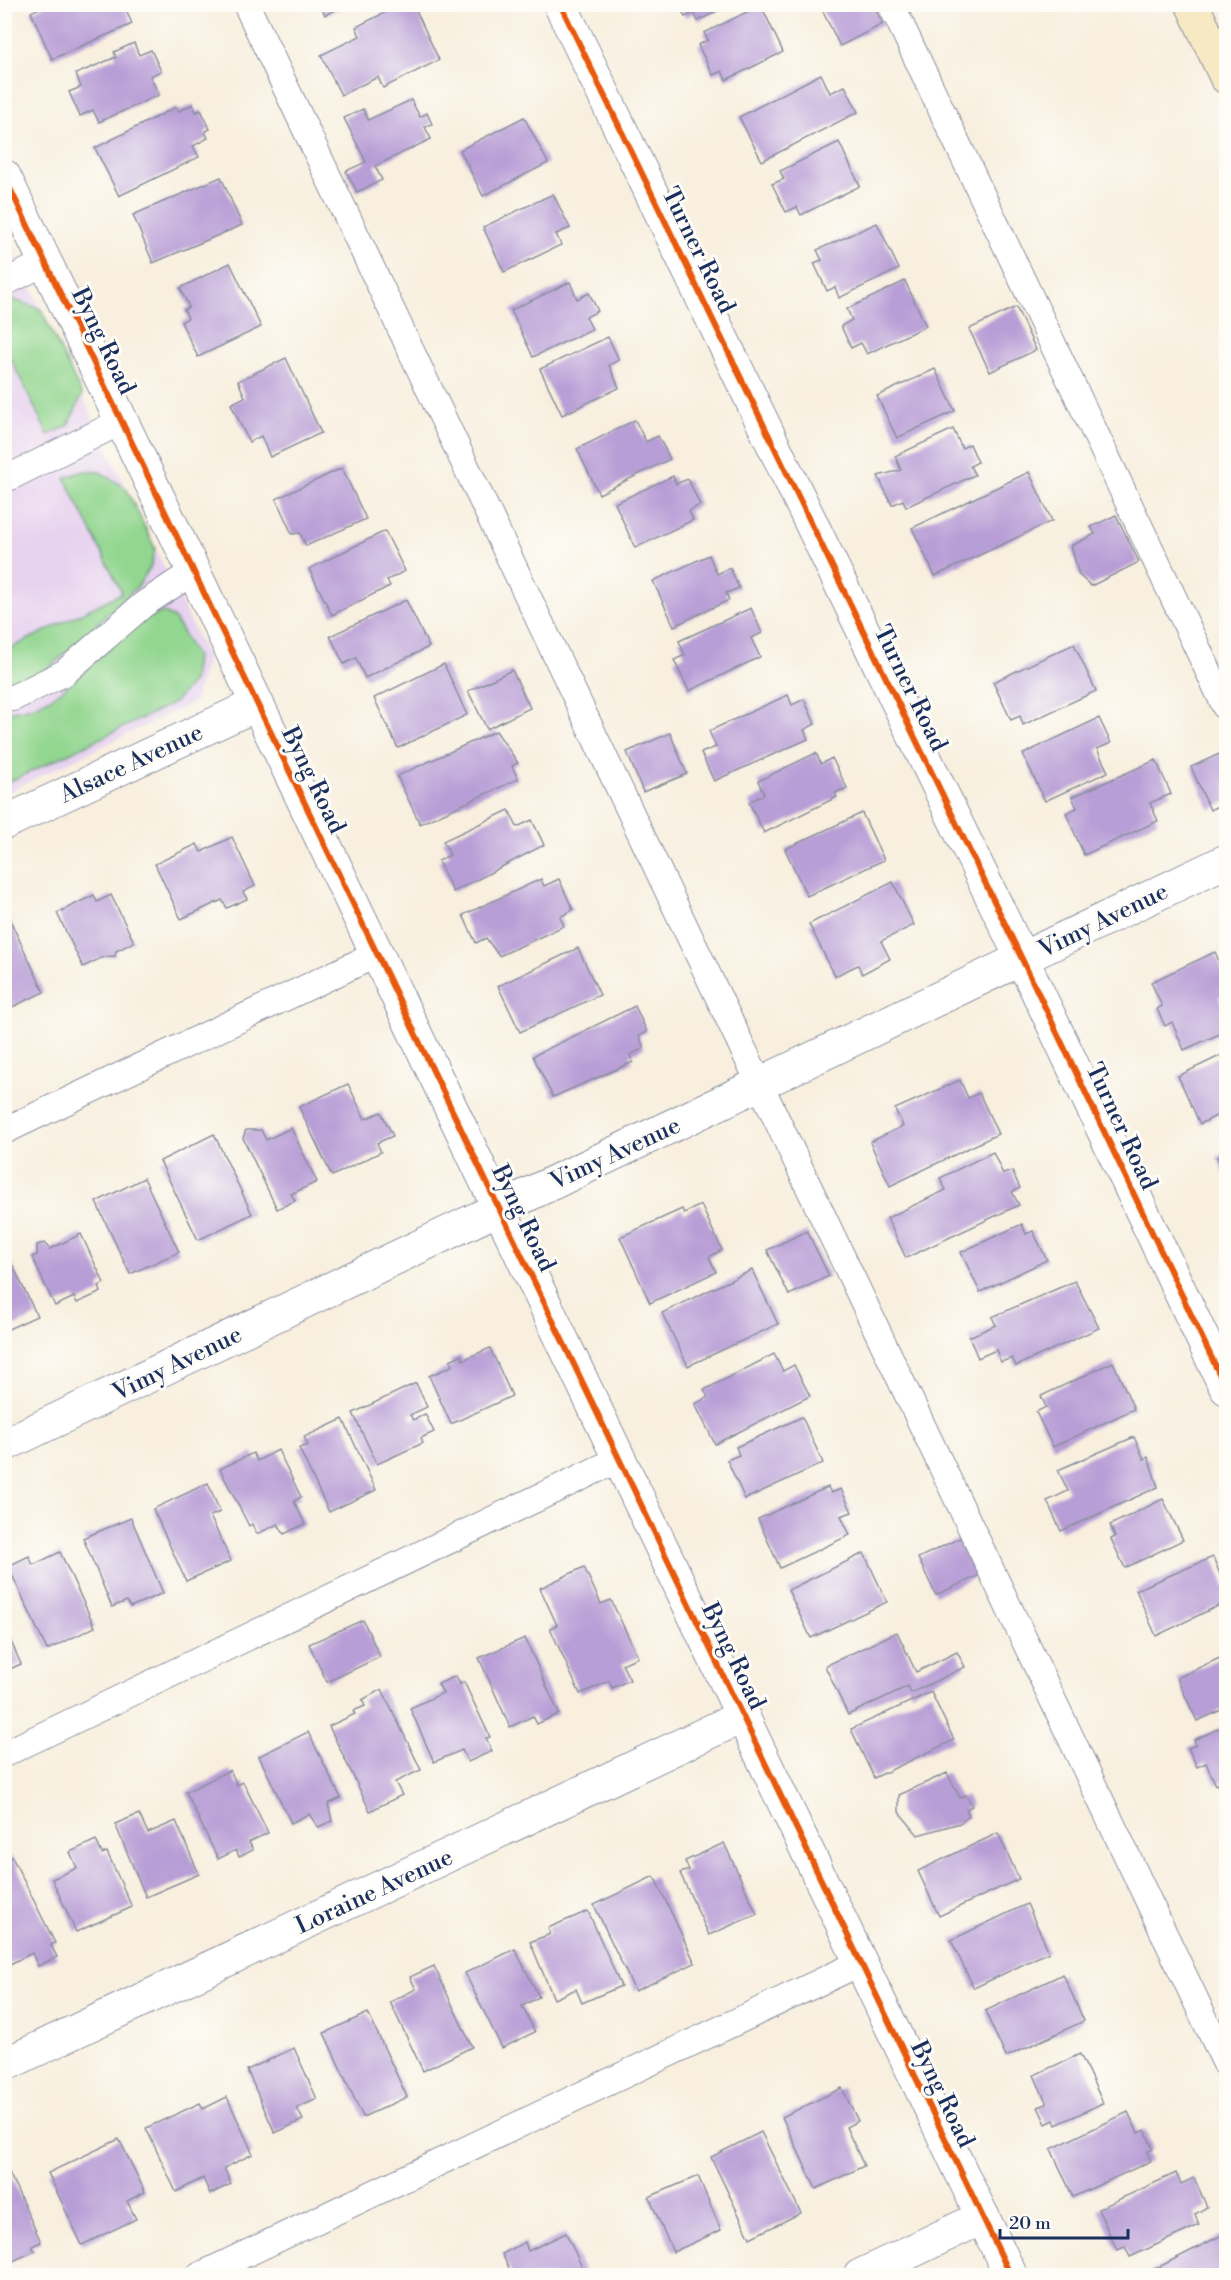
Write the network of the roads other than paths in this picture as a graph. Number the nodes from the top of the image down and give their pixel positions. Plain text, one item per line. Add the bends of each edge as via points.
1 (246, 4) edge
2 (560, 4) edge
3 (891, 4) edge
4 (1192, 4) edge
5 (1227, 77) edge
6 (4, 176) edge
7 (46, 262) junction
8 (4, 283) edge
9 (122, 421) junction
10 (10, 477) dead end
11 (194, 571) junction
12 (4, 698) edge
13 (258, 704) junction
14 (1227, 708) edge
15 (4, 823) edge
16 (1227, 861) edge
17 (377, 954) junction
18 (1022, 959) junction
19 (759, 1085) junction
20 (4, 1131) edge
21 (500, 1209) junction
22 (1227, 1388) edge
23 (4, 1445) edge
24 (619, 1459) junction
25 (743, 1716) junction
26 (4, 1754) edge
27 (860, 1963) junction
28 (1227, 2064) edge
29 (4, 2065) edge
30 (982, 2217) junction
31 (198, 2276) edge
32 (860, 2276) edge
33 (1011, 2276) edge

1 - 19 lane
2 - 18 street, Turner Road
3 - 14 lane
4 - 5 main road
6 - 7 street, Byng Road
7 - 8 lane
7 - 9 street, Byng Road
9 - 10 lane
9 - 11 street, Byng Road
11 - 12 lane via 144,604 64,673 13,698
11 - 13 street, Byng Road
13 - 15 street, Alsace Avenue
13 - 17 street, Byng Road
16 - 18 street, Vimy Avenue
17 - 20 lane
17 - 21 street, Byng Road
18 - 19 street, Vimy Avenue
18 - 22 street, Turner Road
19 - 21 street, Vimy Avenue
19 - 28 lane
21 - 23 street, Vimy Avenue
21 - 24 street, Byng Road
24 - 25 street, Byng Road
24 - 26 lane
25 - 27 street, Byng Road
25 - 29 street, Loraine Avenue
27 - 30 street, Byng Road
27 - 31 lane
30 - 32 street
30 - 33 street, Byng Road

